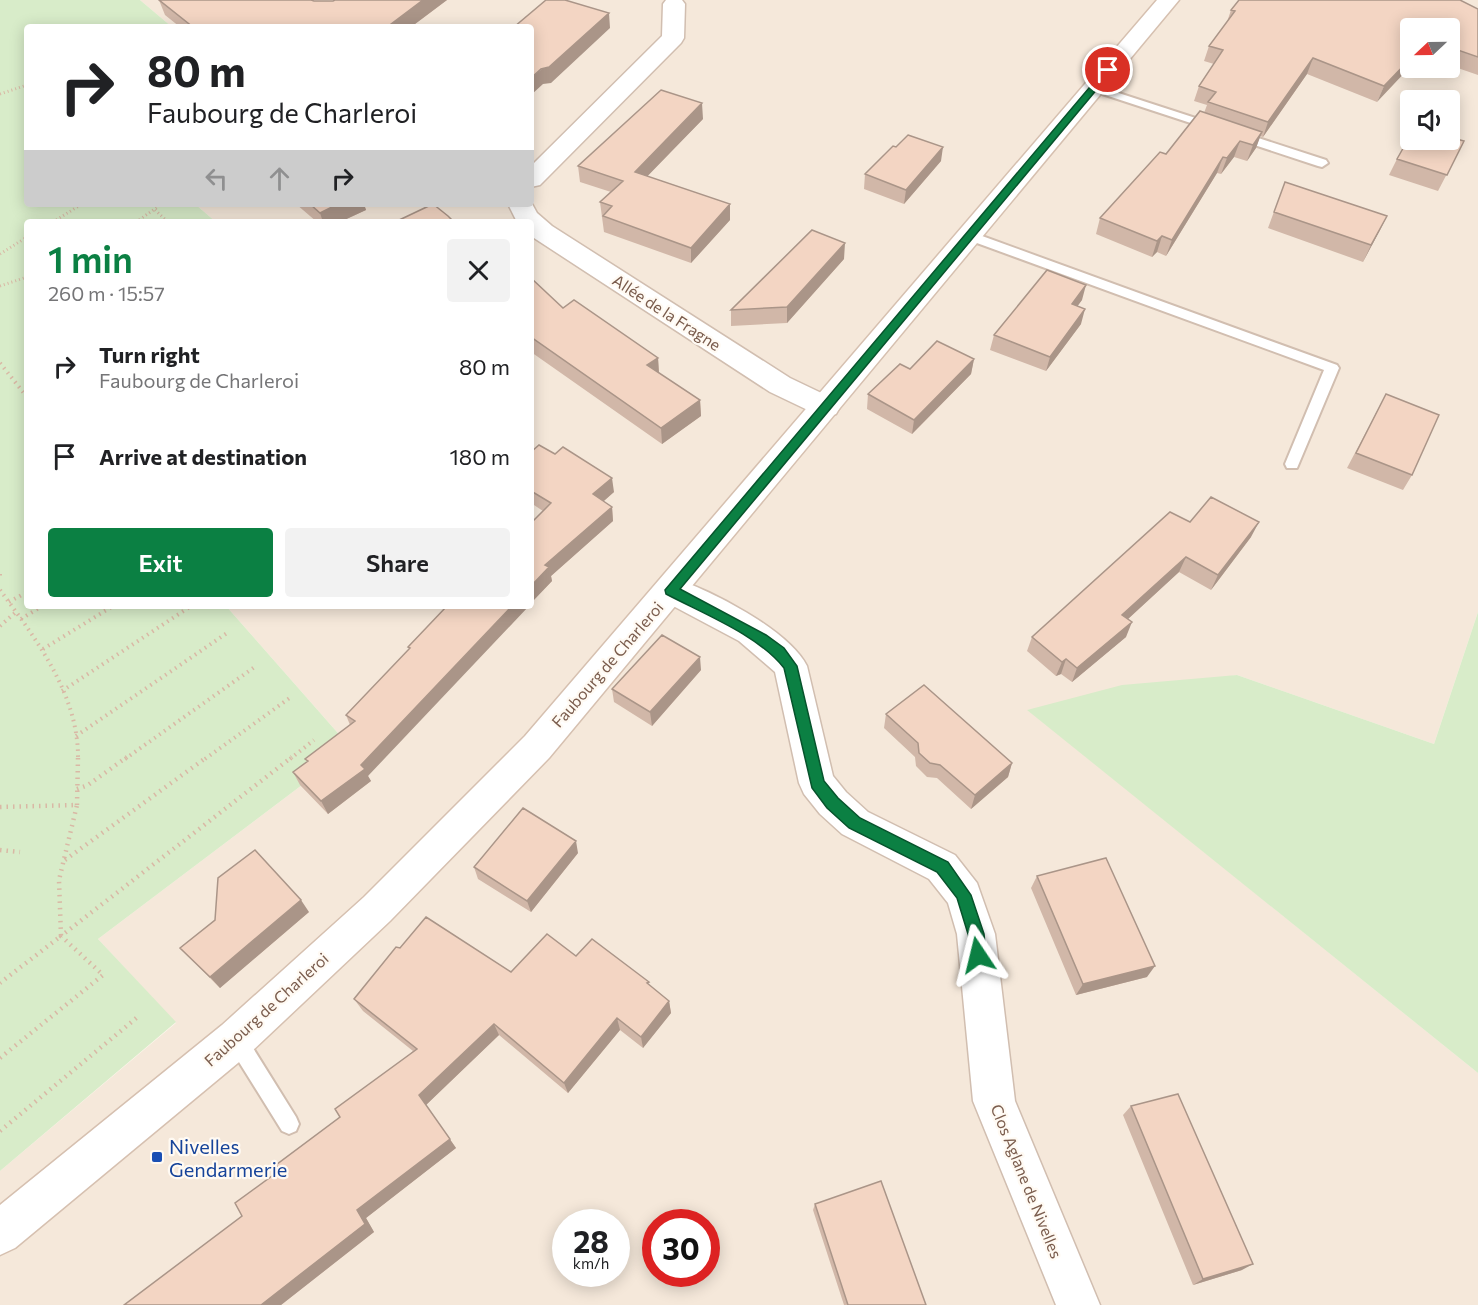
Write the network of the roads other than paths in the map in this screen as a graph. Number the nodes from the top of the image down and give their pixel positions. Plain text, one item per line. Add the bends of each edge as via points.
1 (1168, 0) edge
2 (674, 4) dead end
3 (1094, 88) junction
4 (1322, 163) dead end
5 (534, 177) edge
6 (534, 225) edge
7 (971, 236) junction
8 (826, 407) junction
9 (1292, 464) dead end
10 (671, 590) junction
11 (236, 1039) junction
12 (289, 1124) dead end
13 (0, 1233) edge
14 (1078, 1305) edge

1 - 3 main road, Faubourg de Charleroi
2 - 5 main road via 673,38
3 - 4 lane
3 - 7 main road, Faubourg de Charleroi
6 - 8 main road, Allée de la Fragne via 780,385
7 - 8 main road, Faubourg de Charleroi
7 - 9 lane via 1332,368
8 - 10 main road, Faubourg de Charleroi
10 - 11 main road, Faubourg de Charleroi via 537,747 376,909
10 - 14 main road, Clos Aglane de Nivelles via 779,651 790,666 818,783 832,803 855,823 942,867 964,895 976,934 994,1101
11 - 12 lane
11 - 13 main road, Faubourg de Charleroi

